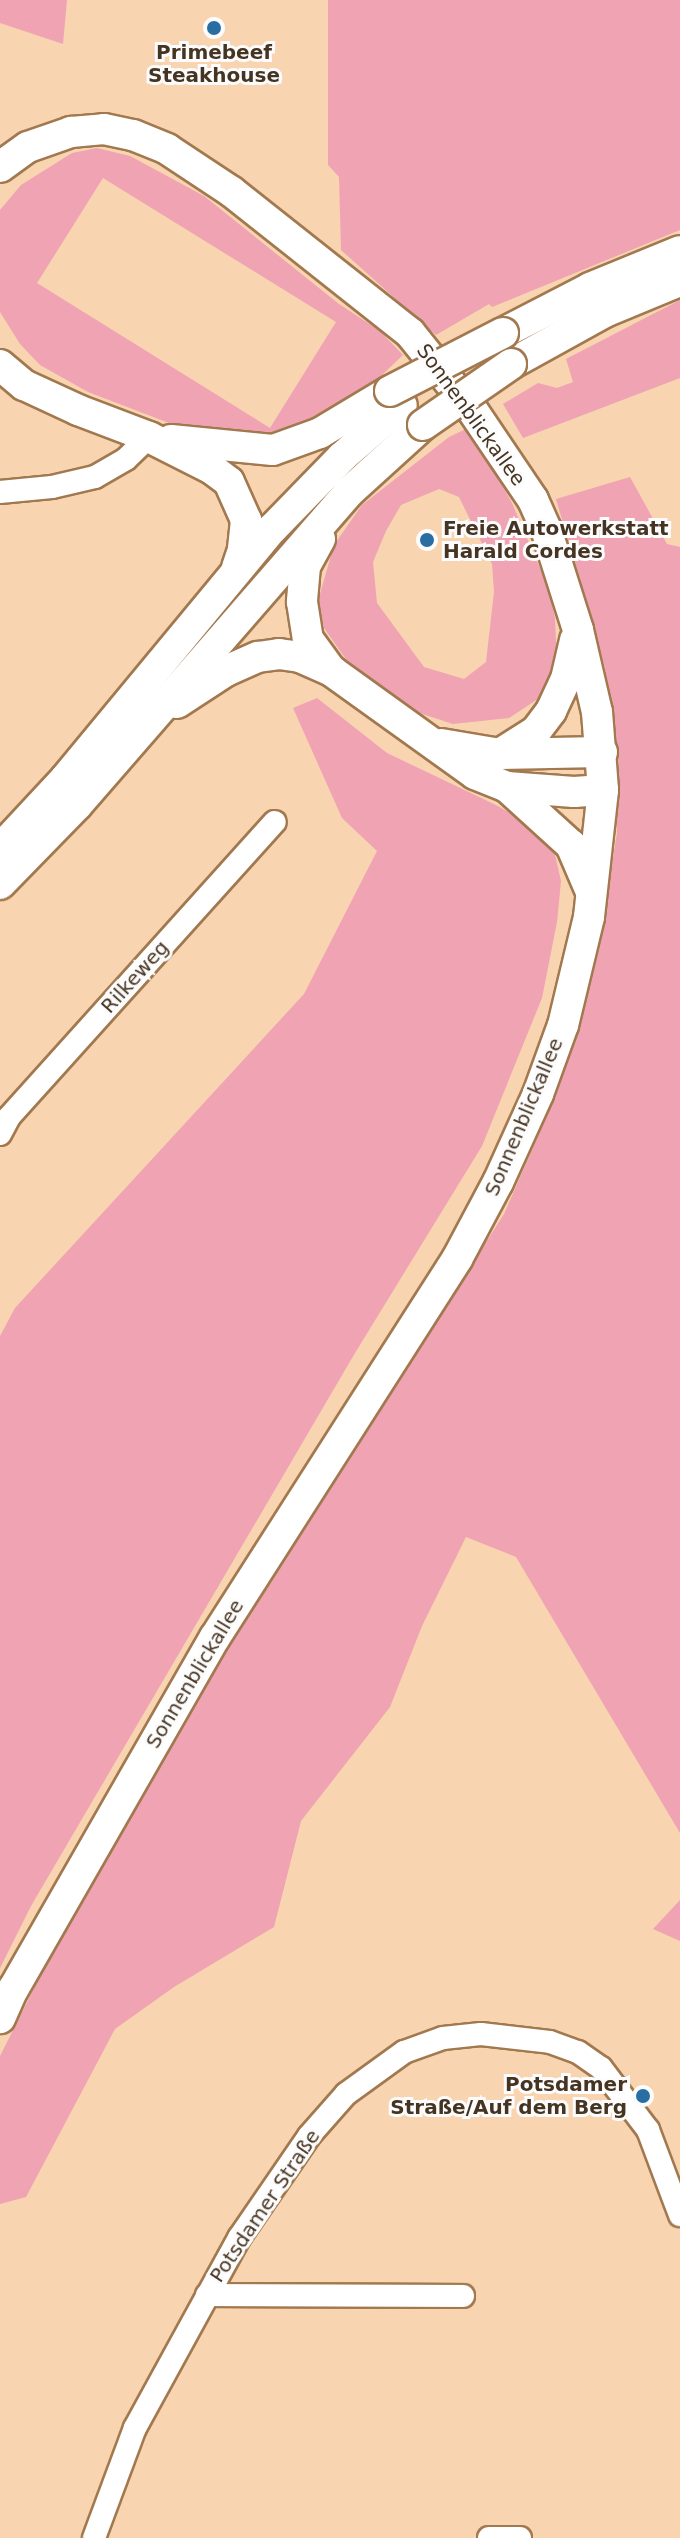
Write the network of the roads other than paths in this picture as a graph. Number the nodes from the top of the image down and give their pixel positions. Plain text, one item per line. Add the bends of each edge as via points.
1 (0, 167) edge
2 (680, 251) edge
3 (680, 281) edge
4 (0, 365) edge
5 (405, 407) junction
6 (149, 437) junction
7 (0, 492) edge
8 (349, 492) junction
9 (236, 569) junction
10 (578, 630) junction
11 (333, 672) junction
12 (144, 724) junction
13 (431, 742) junction
14 (602, 752) junction
15 (500, 754) junction
16 (507, 787) junction
17 (603, 790) junction
18 (275, 822) dead end
19 (0, 849) edge
20 (0, 884) edge
21 (592, 893) junction
22 (0, 1134) edge
23 (0, 2018) edge
24 (680, 2215) edge
25 (207, 2295) junction
26 (463, 2296) dead end
27 (94, 2538) edge
28 (489, 2538) edge
29 (520, 2538) edge

1 - 10 main road, Sonnenblickallee via 28,147 71,132 104,129 133,135 196,165 410,333 473,411 533,500
2 - 5 main road, bridge via 590,288 503,333
3 - 5 main road, bridge via 605,312 511,364
4 - 6 main road via 24,385
5 - 6 main road via 273,450
5 - 8 main road
5 - 9 main road via 317,482
6 - 7 street via 95,477
6 - 9 main road via 229,482 246,520
8 - 11 main road via 310,556 302,580 308,639
8 - 12 main road
9 - 19 main road via 65,779
10 - 14 main road, Sonnenblickallee
10 - 15 main road via 566,679 551,711 536,731
11 - 12 main road via 300,657 258,657 226,671
11 - 13 main road
12 - 20 main road via 77,805
13 - 15 main road
13 - 16 main road via 475,774
14 - 15 main road
14 - 17 main road, Sonnenblickallee
16 - 17 main road
16 - 21 main road via 571,845
17 - 21 main road, Sonnenblickallee
18 - 22 street, Rilkeweg via 9,1117
21 - 23 main road, Sonnenblickallee via 563,1025 538,1094 478,1221 215,1637
24 - 25 street, Potsdamer Straße via 648,2130 601,2068 550,2042 481,2034 443,2038 393,2058 346,2094 309,2136
25 - 26 street, Potsdamer Straße
25 - 27 street, Potsdamer Straße via 135,2428
28 - 29 street

